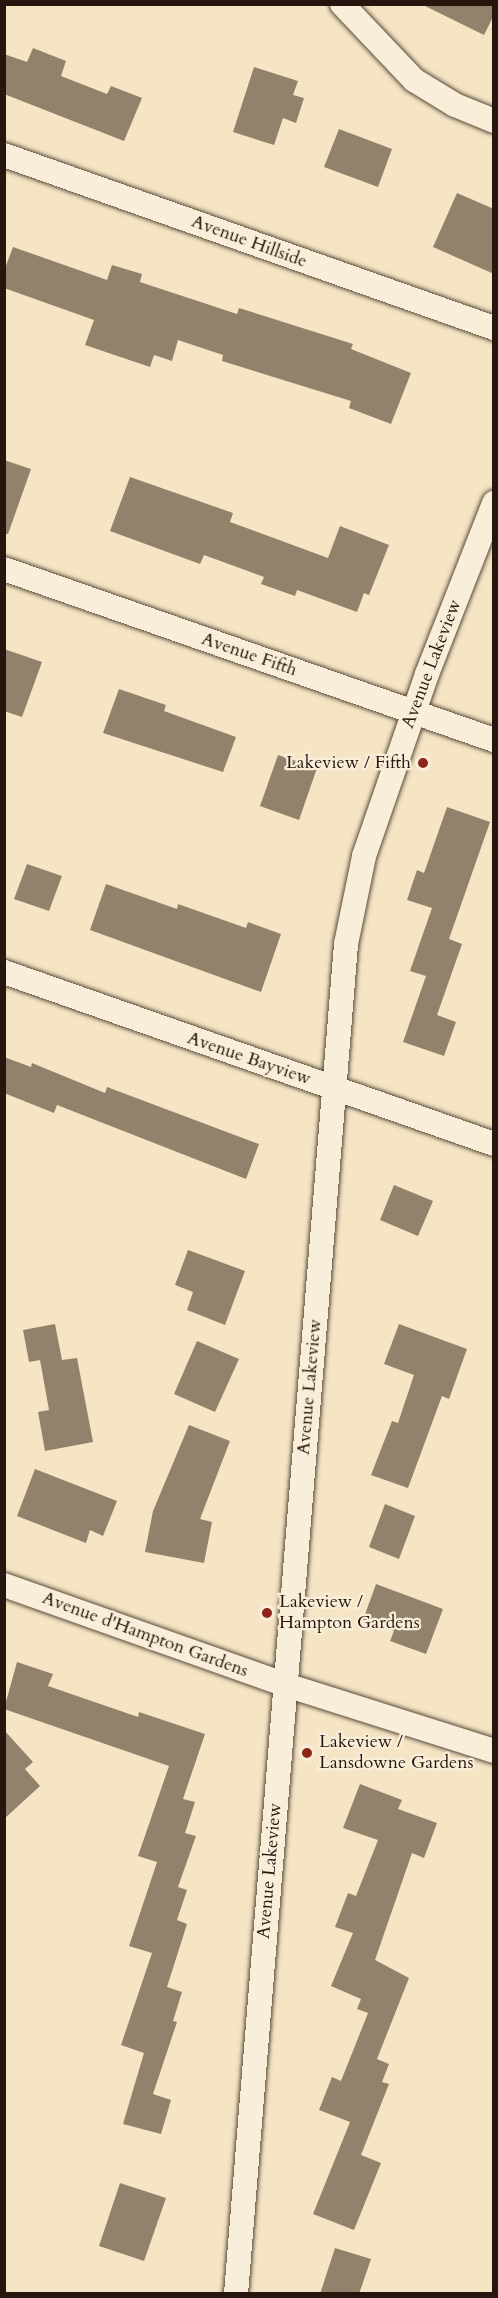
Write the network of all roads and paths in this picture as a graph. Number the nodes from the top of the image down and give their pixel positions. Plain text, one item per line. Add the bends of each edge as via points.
1 (342, 4) edge
2 (494, 121) edge
3 (4, 155) edge
4 (494, 328) edge
5 (494, 503) edge
6 (4, 569) edge
7 (413, 713) junction
8 (494, 740) edge
9 (4, 972) edge
10 (334, 1089) junction
11 (494, 1144) edge
12 (4, 1585) edge
13 (286, 1684) junction
14 (494, 1751) edge
15 (236, 2294) edge

1 - 2 street via 414,80 455,105
3 - 4 street, Avenue Hillside
5 - 7 street, Avenue Lakeview
6 - 7 street, Avenue Fifth
7 - 8 street, Avenue Fifth
7 - 10 street, Avenue Lakeview via 356,886 346,944
9 - 10 street, Avenue Bayview
10 - 11 street, Avenue Bayview
10 - 13 street, Avenue Lakeview
12 - 13 street, Avenue d'Hampton Gardens
13 - 14 street, Avenue d'Hampton Gardens
13 - 15 street, Avenue Lakeview

